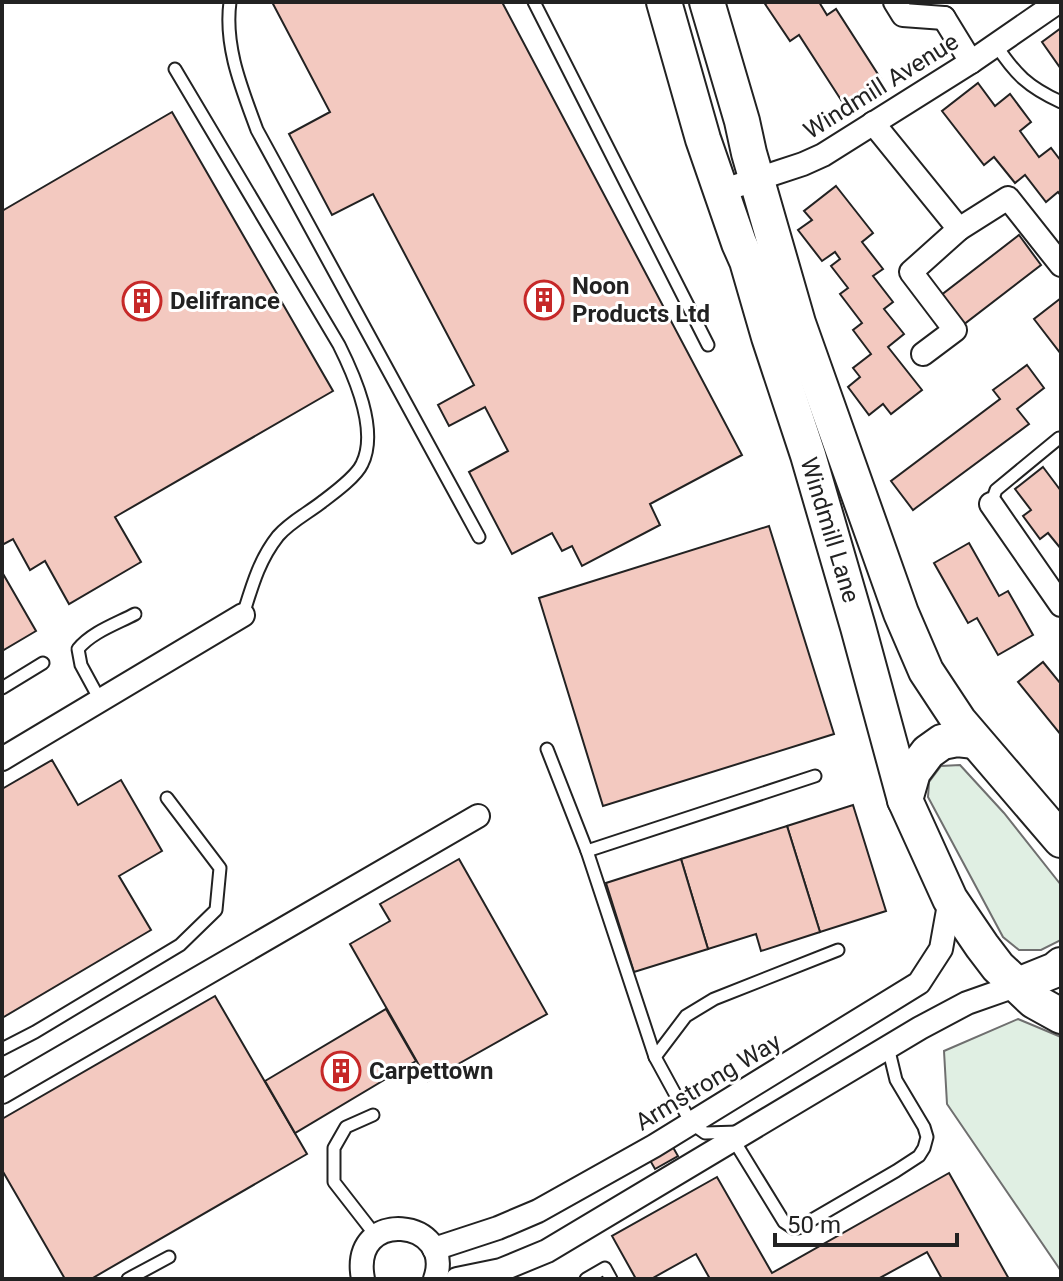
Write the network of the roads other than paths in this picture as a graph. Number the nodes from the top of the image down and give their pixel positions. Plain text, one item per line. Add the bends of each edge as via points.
1 (230, 2) edge
2 (534, 2) edge
3 (664, 2) edge
4 (707, 2) edge
5 (895, 2) edge
6 (1058, 2) edge
7 (948, 10) edge
8 (996, 45) junction
9 (971, 62) junction
10 (175, 69) dead end
11 (1061, 102) edge
12 (873, 123) junction
13 (757, 179) junction
14 (721, 191) junction
15 (959, 229) junction
16 (1061, 265) edge
17 (708, 345) dead end
18 (923, 354) dead end
19 (1059, 438) edge
20 (991, 504) joint
21 (479, 537) dead end
22 (1061, 605) edge
23 (135, 614) dead end
24 (243, 615) joint
25 (43, 663) dead end
26 (2, 688) edge
27 (100, 700) junction
28 (975, 741) junction
29 (547, 749) dead end
30 (4, 752) edge
31 (815, 776) dead end
32 (167, 798) dead end
33 (905, 800) junction
34 (478, 816) dead end
35 (1061, 840) edge
36 (587, 851) junction
37 (950, 899) junction
38 (838, 950) dead end
39 (1061, 965) edge
40 (1018, 985) junction
41 (1061, 1016) edge
42 (888, 1047) junction
43 (2, 1049) edge
44 (655, 1057) junction
45 (2, 1092) edge
46 (373, 1115) dead end
47 (691, 1123) junction
48 (740, 1135) junction
49 (376, 1236) junction
50 (434, 1249) junction
51 (169, 1257) dead end
52 (128, 1279) edge
53 (363, 1279) edge
54 (435, 1279) edge
55 (457, 1279) edge
56 (586, 1279) edge
57 (611, 1279) edge

1 - 21 lane via 233,56 257,130
2 - 17 lane
3 - 14 main road, Windmill Lane
4 - 13 main road, Windmill Lane
5 - 7 street via 903,15
6 - 8 street, Windmill Avenue
7 - 9 street
8 - 9 street, Windmill Avenue
8 - 11 lane via 1028,84
9 - 12 street, Windmill Avenue
10 - 24 lane via 339,345 357,381 367,421 363,463 280,533 261,558
12 - 13 street, Windmill Avenue via 823,155
12 - 15 street
13 - 14 street, Windmill Avenue
13 - 28 main road, Windmill Lane via 798,323 901,613 926,671
14 - 33 main road, Windmill Lane via 808,455
15 - 16 street via 1008,198
15 - 18 street via 911,272 955,330
19 - 20 lane via 996,490
20 - 22 street
23 - 27 lane via 78,649
24 - 27 street
25 - 26 lane
27 - 30 street
28 - 33 main road via 942,742 928,752 913,772
28 - 35 main road, Windmill Lane
29 - 36 lane
31 - 36 lane
32 - 43 lane via 220,868 216,910 180,945
33 - 37 main road, Windmill Lane
34 - 45 street
36 - 44 lane
37 - 40 main road, Windmill Lane via 998,967
37 - 47 street, Armstrong Way via 941,949 919,983
38 - 44 lane via 714,999 686,1016
39 - 40 main road
40 - 41 main road, Windmill Lane
40 - 42 street via 967,1003
42 - 48 street
42 - 48 lane via 896,1080 927,1137 919,1156 896,1171 793,1228 784,1222
44 - 47 lane
46 - 49 lane via 346,1127 334,1148 334,1182
47 - 48 lane via 705,1133
47 - 50 street, Armstrong Way via 538,1211
48 - 55 street via 547,1251 501,1270
49 - 50 street via 408,1229
49 - 53 street via 362,1255
50 - 54 street
51 - 52 lane
56 - 57 lane via 605,1268

